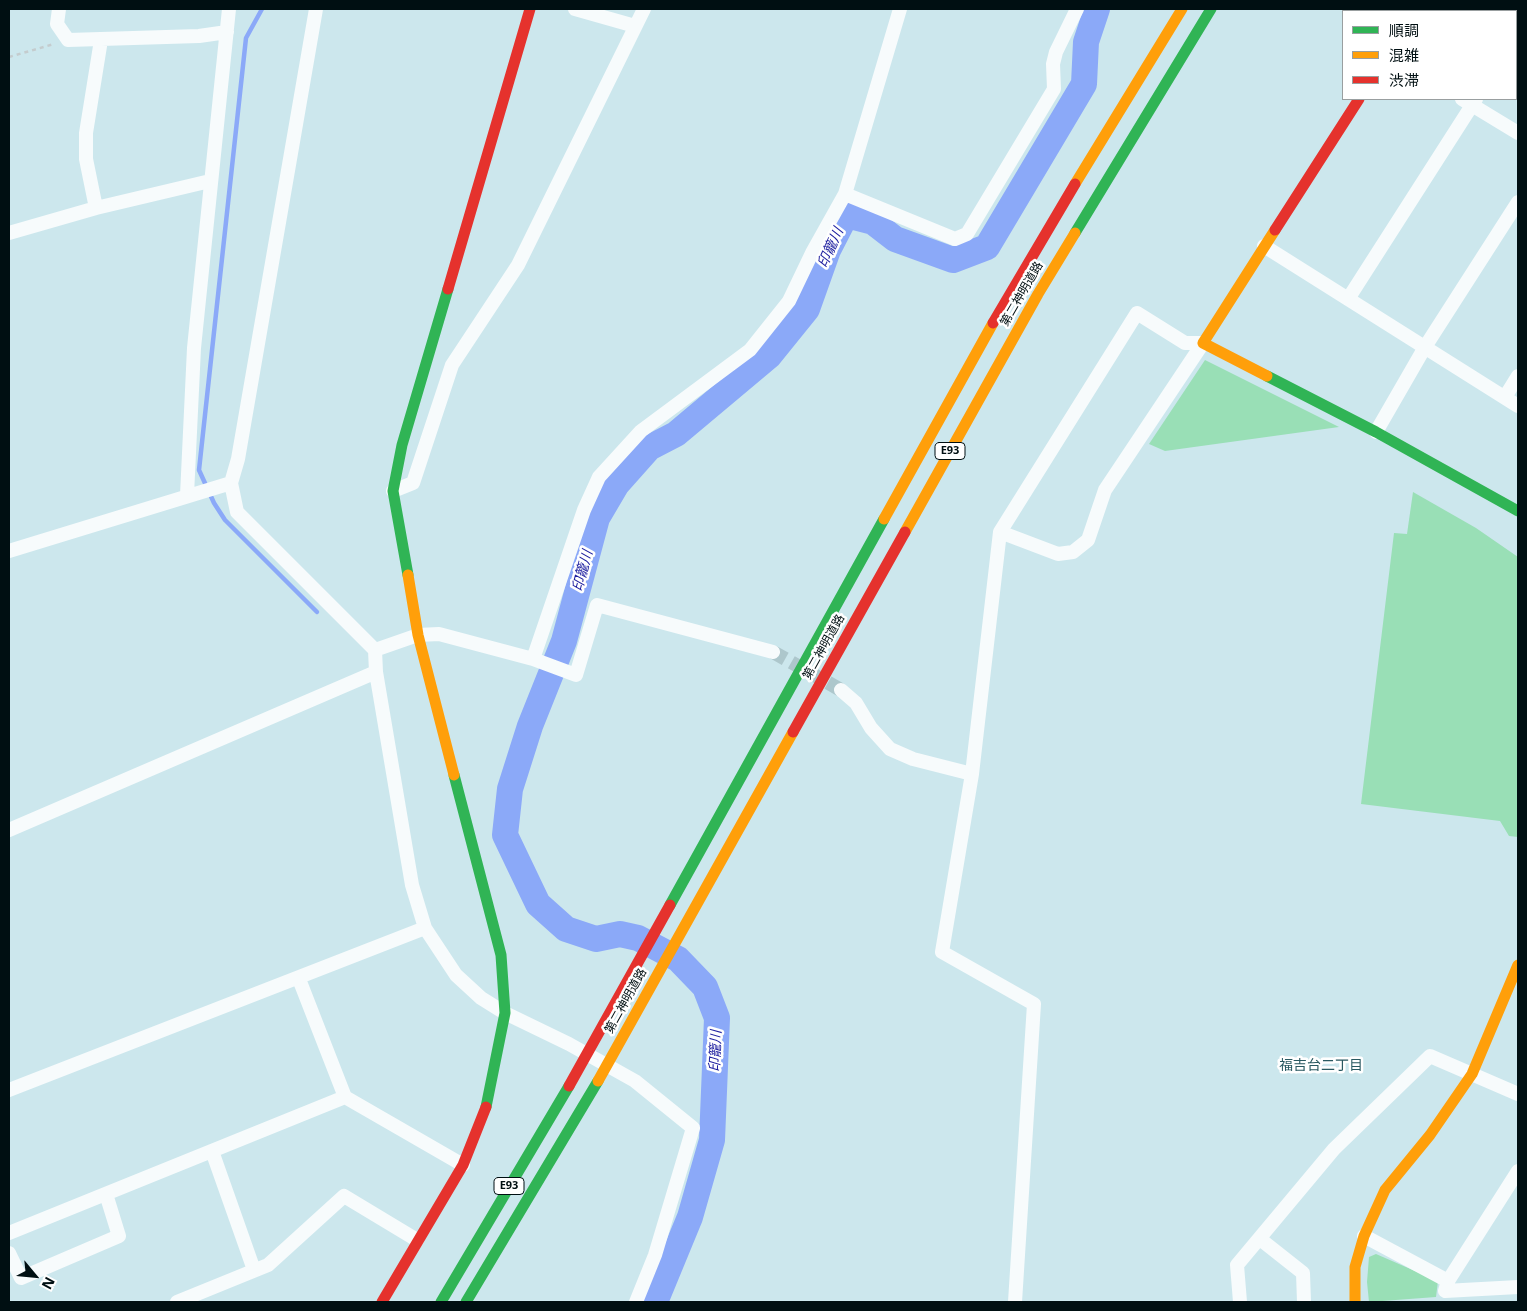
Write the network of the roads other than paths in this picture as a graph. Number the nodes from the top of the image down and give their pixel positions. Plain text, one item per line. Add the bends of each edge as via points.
1 (59, 9) edge
2 (229, 9) edge
3 (316, 9) edge
4 (530, 9) edge
5 (576, 9) edge
6 (644, 9) edge
7 (900, 9) edge
8 (1077, 9) edge
9 (1182, 9) edge
10 (1211, 9) edge
11 (635, 26) junction
12 (227, 32) junction
13 (101, 40) junction
14 (1358, 100) edge
15 (1470, 101) edge
16 (1518, 133) edge
17 (210, 181) junction
18 (845, 194) junction
19 (1518, 202) edge
20 (96, 208) junction
21 (9, 233) edge
22 (1264, 246) junction
23 (1348, 299) junction
24 (1203, 343) junction
25 (1425, 347) junction
26 (1518, 376) edge
27 (1505, 397) junction
28 (1518, 406) edge
29 (1376, 432) junction
30 (231, 483) junction
31 (393, 491) junction
32 (187, 496) junction
33 (1518, 511) edge
34 (1000, 532) junction
35 (9, 551) edge
36 (418, 635) junction
37 (375, 650) junction
38 (773, 652) tunnel mouth
39 (533, 659) junction
40 (376, 672) junction
41 (841, 690) tunnel mouth
42 (972, 774) junction
43 (9, 830) edge
44 (425, 928) junction
45 (1518, 965) edge
46 (299, 979) junction
47 (506, 1013) junction
48 (1472, 1074) junction
49 (9, 1090) edge
50 (1518, 1094) edge
51 (345, 1097) junction
52 (212, 1151) junction
53 (463, 1166) junction
54 (1518, 1170) edge
55 (106, 1194) junction
56 (9, 1232) edge
57 (1364, 1236) junction
58 (1260, 1239) junction
59 (417, 1240) junction
60 (9, 1253) edge
61 (254, 1270) junction
62 (1448, 1281) junction
63 (1518, 1287) edge
64 (177, 1302) edge
65 (382, 1302) edge
66 (441, 1302) edge
67 (466, 1302) edge
68 (636, 1302) edge
69 (1015, 1302) edge
70 (1240, 1302) edge
71 (1304, 1302) edge
72 (1354, 1302) edge

1 - 13 street via 57,24 68,40
2 - 12 street
3 - 30 street via 238,460
4 - 31 main road via 402,445
5 - 11 street
6 - 11 street
7 - 18 street
8 - 18 street via 1056,52 1054,89 967,234 955,239
9 - 66 main road, 第二神明道路 / E93 via 1016,282 578,1070
10 - 67 main road, 第二神明道路 / E93 via 1038,294 598,1080
11 - 31 street via 518,265 452,365 413,483
12 - 13 street
12 - 17 street
13 - 20 street via 86,133 86,159
14 - 22 main road
15 - 16 street
15 - 23 street
17 - 20 street
17 - 32 street via 194,348
18 - 39 street via 789,301 750,350 641,431 599,477 584,510
19 - 25 street
20 - 21 street
22 - 23 street
22 - 24 main road
23 - 25 street
24 - 29 main road
24 - 34 street via 1105,490 1088,540 1073,552 1058,554
24 - 34 street via 1185,343 1137,313
25 - 27 street
25 - 29 street
26 - 27 street
27 - 28 street
29 - 33 main road
30 - 32 street
30 - 37 street via 237,512
31 - 36 main road
32 - 35 street
34 - 42 street
36 - 37 street
36 - 39 street via 439,634
36 - 47 main road via 502,955
37 - 40 street
38 - 39 street via 597,605 576,674
40 - 43 street
40 - 44 street via 412,885
41 - 42 street via 856,703 871,728 890,749 913,759
42 - 69 street via 942,952 1034,1004
44 - 46 street
44 - 47 street via 456,975 481,998
45 - 48 main road
46 - 49 street
46 - 51 street
47 - 53 main road via 488,1103
47 - 68 street via 635,1081 693,1128 655,1255
48 - 50 street
48 - 57 main road via 1430,1135 1385,1190
48 - 58 street via 1430,1056 1334,1149
51 - 52 street
51 - 53 street
52 - 55 street
52 - 61 street
53 - 59 main road
54 - 62 street
55 - 56 street
55 - 60 street via 119,1236 21,1278
57 - 62 street
57 - 72 main road via 1355,1267
58 - 70 street via 1238,1266
58 - 71 street via 1303,1273
59 - 61 street via 344,1196 268,1264
59 - 65 main road
61 - 64 street
62 - 63 street via 1445,1291

